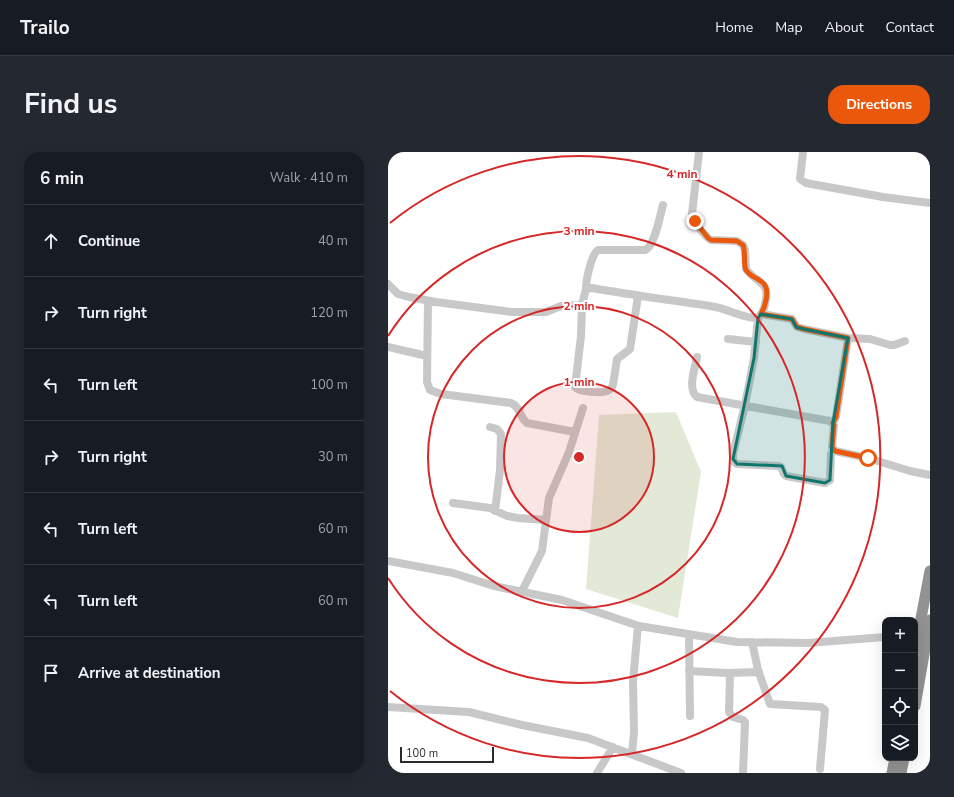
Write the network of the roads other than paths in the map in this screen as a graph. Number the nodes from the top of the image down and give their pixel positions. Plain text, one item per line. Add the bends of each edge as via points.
1 (699, 152) edge
2 (803, 152) edge
3 (930, 203) edge
4 (663, 205) dead end
5 (388, 284) edge
6 (586, 289) junction
7 (638, 296) junction
8 (428, 301) junction
9 (582, 305) junction
10 (760, 316) junction
11 (848, 338) junction
12 (728, 339) dead end
13 (906, 341) dead end
14 (756, 342) junction
15 (388, 346) edge
16 (427, 356) junction
17 (697, 358) dead end
18 (745, 405) junction
19 (583, 408) dead end
20 (833, 423) junction
21 (490, 427) dead end
22 (576, 432) junction
23 (833, 450) junction
24 (930, 475) edge
25 (453, 503) dead end
26 (495, 510) junction
27 (546, 520) junction
28 (388, 561) edge
29 (930, 571) edge
30 (522, 591) junction
31 (930, 620) edge
32 (638, 626) junction
33 (689, 634) junction
34 (882, 637) edge
35 (922, 638) edge
36 (752, 642) junction
37 (690, 671) junction
38 (759, 672) junction
39 (730, 673) junction
40 (917, 689) edge
41 (388, 707) edge
42 (690, 716) dead end
43 (613, 747) junction
44 (632, 754) junction
45 (894, 761) edge
46 (903, 761) edge
47 (820, 769) dead end
48 (596, 773) edge
49 (681, 773) edge
50 (743, 773) edge
51 (892, 773) edge
52 (901, 773) edge

1 - 10 street via 693,218 711,240 737,241 743,245 748,273 766,288 767,298
2 - 3 street via 800,178 806,183
4 - 6 street via 649,248 598,250 592,260
5 - 8 street via 398,294
6 - 7 street
6 - 9 street
7 - 9 street via 630,349 618,357 613,385 605,392 580,391 574,388 582,336
7 - 10 street via 711,306 735,314
8 - 9 street via 523,313 546,312 566,305
8 - 16 street
10 - 11 street via 792,319 797,327
10 - 14 street
11 - 13 street via 870,339 890,345
11 - 20 street
12 - 14 street
14 - 18 street
15 - 16 street
16 - 22 street via 427,386 430,390 436,393 511,403 516,405 527,423
17 - 18 street via 692,386 694,395 702,399
18 - 20 street via 825,419
18 - 23 street via 733,454 735,463 778,466 782,467 786,476 826,483 830,480
19 - 22 street
20 - 23 street
21 - 26 street via 497,429 501,434
22 - 27 street via 549,498
23 - 24 street
25 - 26 street
26 - 27 street via 507,516
27 - 30 street via 542,551
28 - 30 street via 453,572 494,586
29 - 35 highway
30 - 32 street via 562,600
31 - 35 highway
32 - 33 street
32 - 44 street via 633,681
33 - 36 street
33 - 37 street
34 - 36 street via 808,643
35 - 40 highway
36 - 38 street
37 - 39 street
37 - 42 street
38 - 39 street
38 - 47 street via 770,704 821,707 825,710
39 - 50 street via 730,712 733,717 745,722
41 - 43 street via 469,712 588,738
43 - 44 street
43 - 48 street
44 - 49 street
45 - 51 highway
46 - 52 highway

